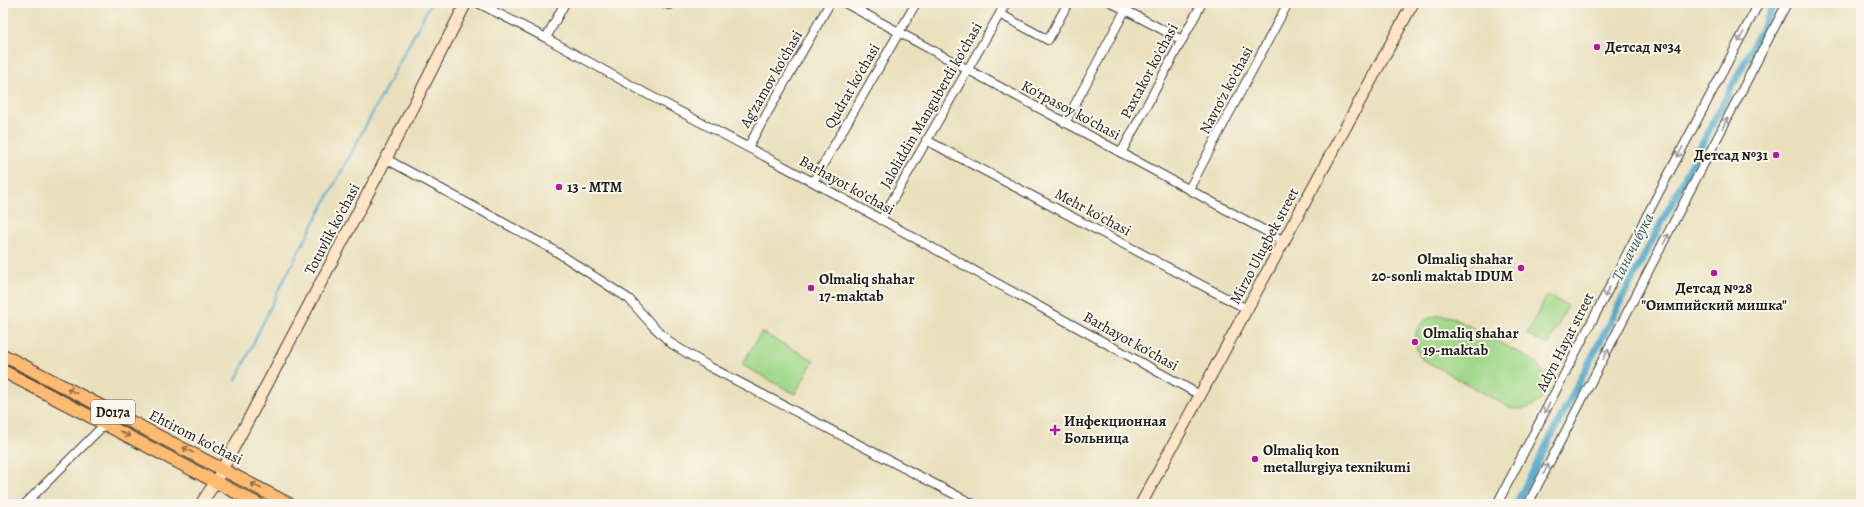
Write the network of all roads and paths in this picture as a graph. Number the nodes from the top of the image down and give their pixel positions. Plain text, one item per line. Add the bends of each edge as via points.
1 (466, 3) edge
2 (478, 3) edge
3 (565, 3) edge
4 (830, 3) edge
5 (845, 3) edge
6 (916, 3) edge
7 (1006, 3) edge
8 (1068, 3) edge
9 (1112, 3) edge
10 (1202, 3) edge
11 (1288, 3) edge
12 (1413, 3) edge
13 (1759, 3) edge
14 (1787, 3) edge
15 (1127, 6) edge
16 (1000, 14) junction
17 (899, 33) junction
18 (546, 38) junction
19 (1182, 40) junction
20 (967, 70) junction
21 (1064, 123) junction
22 (926, 140) junction
23 (748, 147) junction
24 (1121, 153) junction
25 (386, 159) junction
26 (813, 182) junction
27 (1189, 190) junction
28 (881, 220) junction
29 (1284, 241) junction
30 (1247, 309) junction
31 (3, 355) edge
32 (3, 371) edge
33 (1200, 395) junction
34 (105, 424) junction
35 (222, 468) junction
36 (216, 481) junction
37 (25, 504) edge
38 (201, 504) edge
39 (210, 504) edge
40 (258, 504) edge
41 (290, 504) edge
42 (973, 504) edge
43 (1141, 504) edge
44 (1497, 504) edge
45 (1528, 504) edge

1 - 25 main road, Totuvlik ko'chasi
2 - 18 street, Barhayot ko'chasi
3 - 18 street
4 - 23 street, Ag‘zamov ko'chasi
5 - 17 street, Ko‘rpasoy ko'chasi
6 - 17 street, Qudrat ko'chasi
7 - 16 street, Jaloliddin Manguberdi ko'chasi
8 - 16 street via 1048,40
9 - 15 street
10 - 19 street, Paxtakor ko'chasi
11 - 27 street, Navro‘z ko'chasi
12 - 29 main road, Mirzo Ulugbek street
13 -> 44 street, Adyn Hayat street
45 -> 14 street
15 - 19 street
15 - 21 street
16 - 20 street, Jaloliddin Manguberdi ko'chasi
17 - 20 street, Ko‘rpasoy ko'chasi
17 - 26 street, Qudrat ko'chasi
18 - 23 street, Barhayot ko'chasi
19 - 24 street, Paxtakor ko'chasi
20 - 21 street, Ko‘rpasoy ko'chasi
20 - 22 street, Jaloliddin Manguberdi ko'chasi
21 - 24 street, Ko‘rpasoy ko'chasi
22 - 28 street, Jaloliddin Manguberdi ko'chasi
22 - 30 street, Mehr ko'chasi
23 - 26 street, Barhayot ko'chasi
24 - 27 street, Ko‘rpasoy ko'chasi
25 - 35 main road, Totuvlik ko'chasi
25 - 42 street via 552,249 629,299 672,344 710,367
26 - 28 street, Barhayot ko'chasi
27 - 29 street, Ko‘rpasoy ko'chasi
28 - 33 street, Barhayot ko'chasi
29 - 30 main road, Mirzo Ulugbek street
30 - 33 main road, Mirzo Ulugbek street
35 -> 31 main road, Ehtirom ko'chasi / D017a
32 - 34 main road, Ehtirom ko'chasi / D017a
33 - 43 main road, Mirzo Ulugbek street
34 -> 36 main road, Ehtirom ko'chasi / D017a
34 - 37 street
35 - 36 main road, Totuvlik ko'chasi
41 -> 35 main road, Ehtirom ko'chasi / D017a
36 - 38 main road
36 - 39 main road
36 - 40 main road, Ehtirom ko'chasi / D017a

